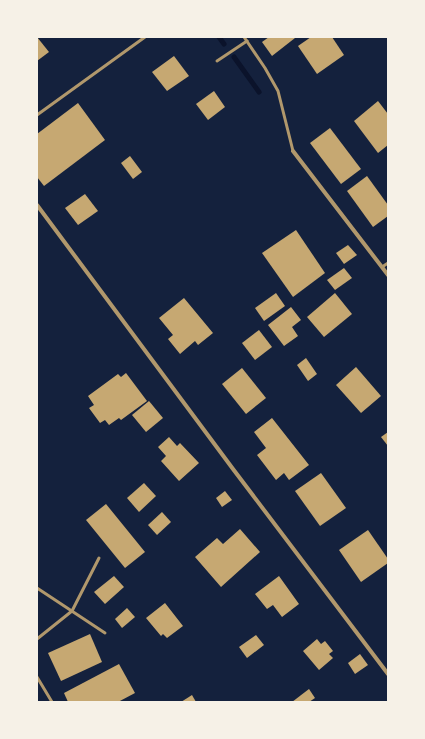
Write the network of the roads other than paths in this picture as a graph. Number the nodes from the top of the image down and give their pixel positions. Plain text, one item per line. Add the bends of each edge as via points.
1 (145, 37) edge
2 (244, 37) edge
3 (247, 41) junction
4 (217, 61) dead end
5 (37, 115) edge
6 (293, 151) joint
7 (37, 205) edge
8 (388, 263) edge
9 (382, 267) junction
10 (388, 276) edge
11 (99, 558) dead end
12 (37, 588) edge
13 (72, 611) junction
14 (105, 633) dead end
15 (37, 639) edge
16 (388, 674) edge
17 (37, 678) edge
18 (52, 702) edge

1 - 5 lane
2 - 3 lane
3 - 4 lane
3 - 6 lane via 278,91
6 - 9 street
7 - 16 street
8 - 9 lane
9 - 10 street
11 - 13 lane
12 - 13 lane
13 - 14 lane
13 - 15 lane
17 - 18 lane

